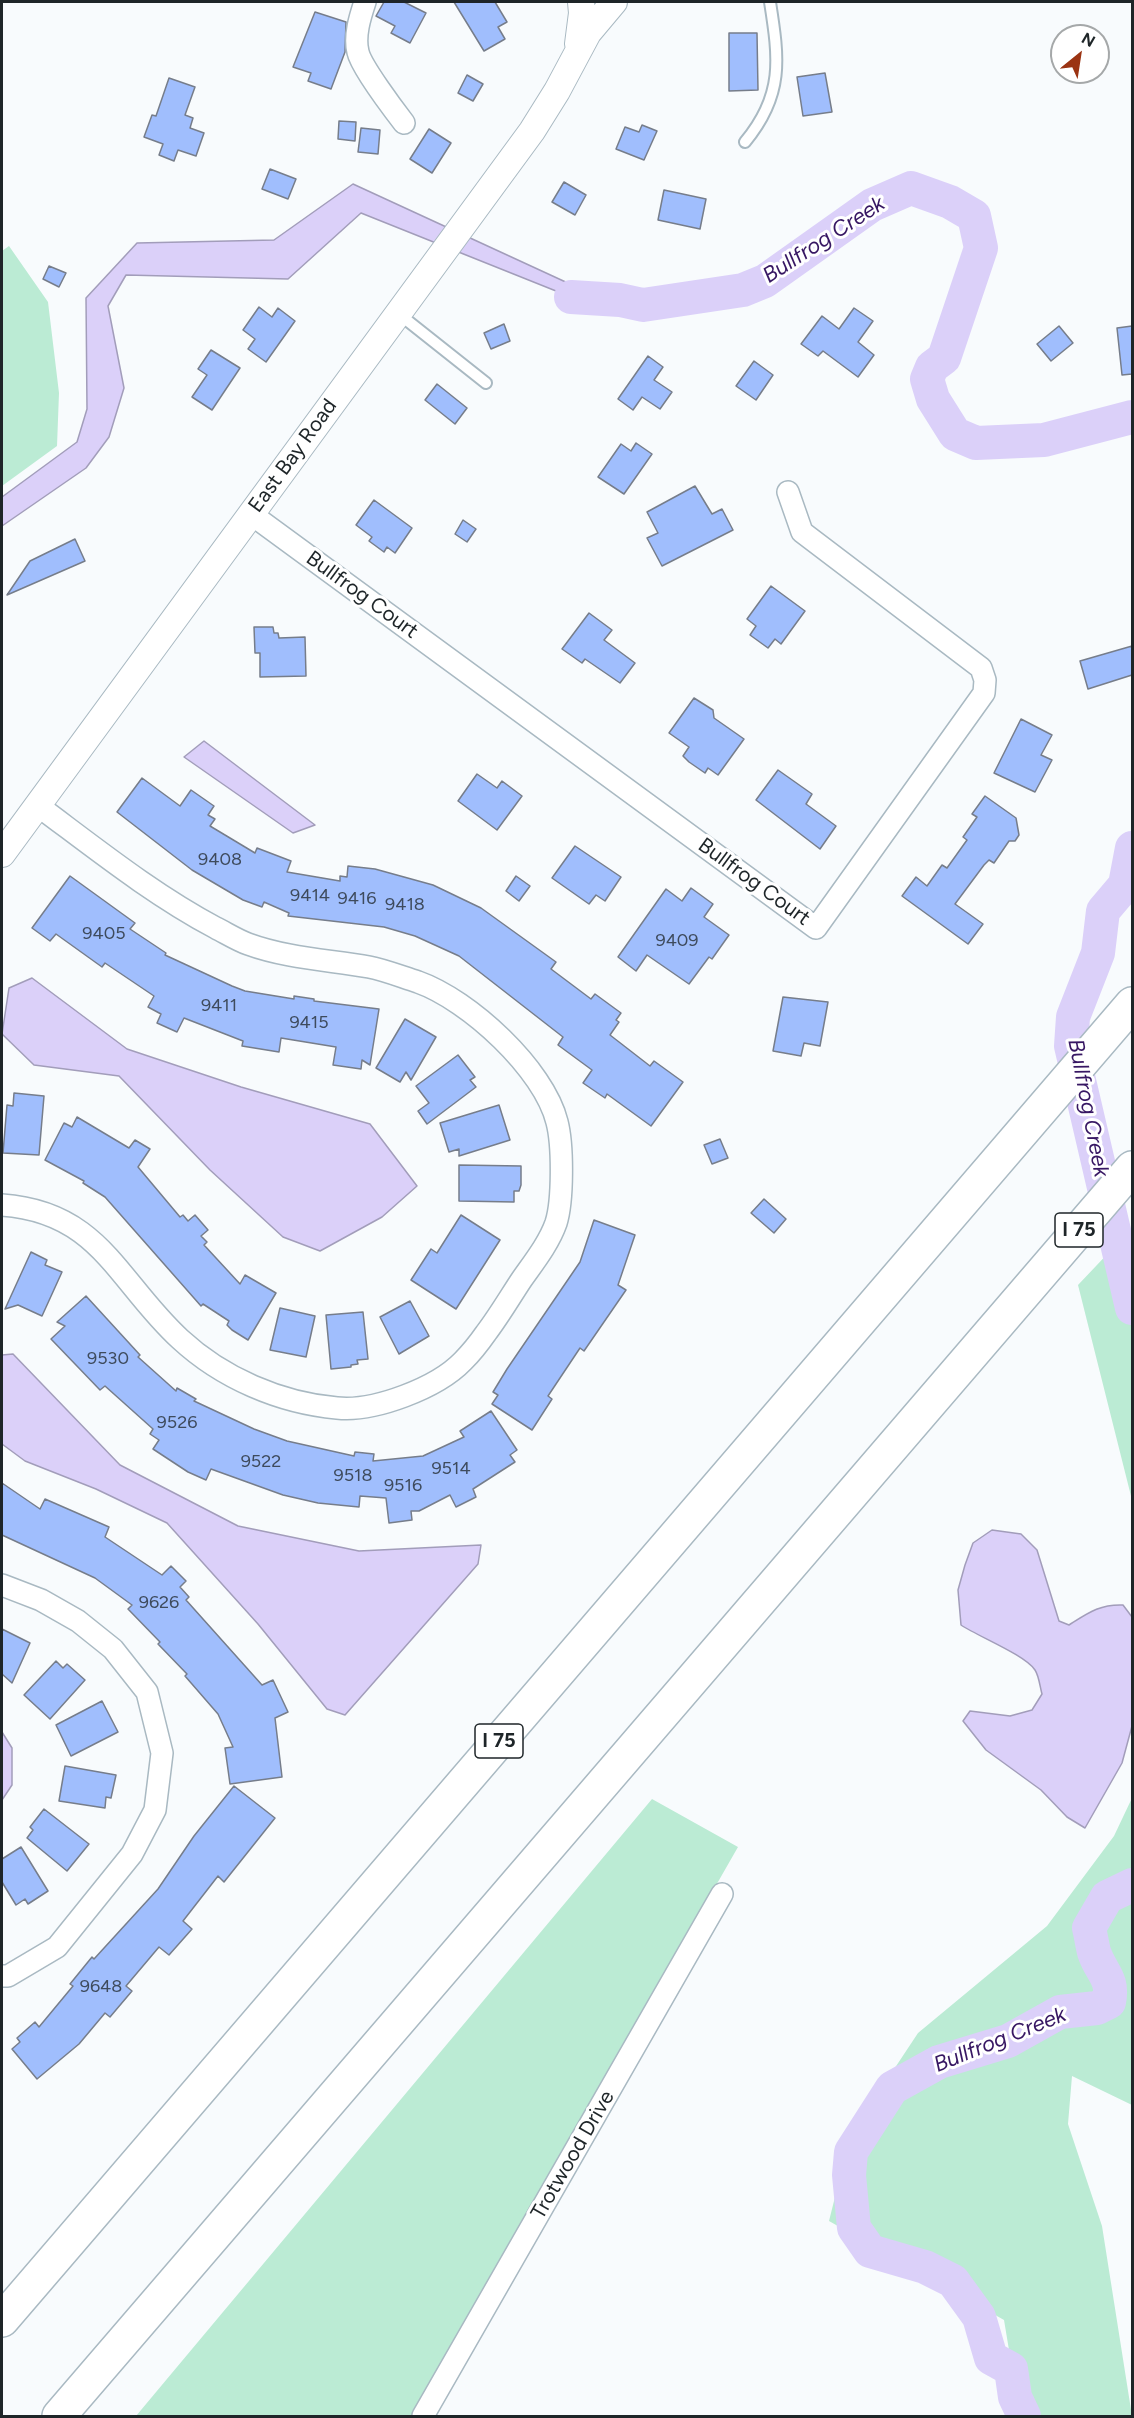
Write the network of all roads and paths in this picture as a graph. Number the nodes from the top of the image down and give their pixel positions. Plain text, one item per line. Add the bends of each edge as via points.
1 (365, 2) edge
2 (581, 2) edge
3 (614, 2) edge
4 (770, 2) edge
5 (576, 53) junction
6 (404, 123) dead end
7 (745, 142) dead end
8 (398, 314) junction
9 (486, 382) dead end
10 (788, 492) dead end
11 (251, 514) junction
12 (37, 805) junction
13 (2, 854) edge
14 (1132, 1004) edge
15 (1132, 1168) edge
16 (2, 1205) edge
17 (2, 1585) edge
18 (722, 1894) dead end
19 (2, 1976) edge
20 (2, 2320) edge
21 (59, 2416) edge
22 (423, 2416) edge

1 - 6 street via 358,22 358,53
2 - 5 street, East Bay Road
3 - 5 street, East Bay Road
4 - 7 lane via 776,86 759,125
5 - 8 street, East Bay Road via 550,104
8 - 9 lane
8 - 11 street, East Bay Road
10 - 11 street, Bullfrog Court via 802,532 981,668 985,680 984,693 816,928
11 - 12 street, East Bay Road
12 - 13 street, East Bay Road
12 - 16 street via 178,908 247,944 374,968 422,984 483,1022 543,1089 557,1121 560,1190 556,1223 539,1254 461,1364 393,1401 339,1409 256,1388 221,1370 182,1341 114,1263 78,1229 38,1210
14 - 20 highway, I 75
15 - 21 highway, I 75
17 - 19 street via 51,1605 113,1649 147,1692 162,1753 155,1810 132,1854 57,1947
18 - 22 street, Trotwood Drive

